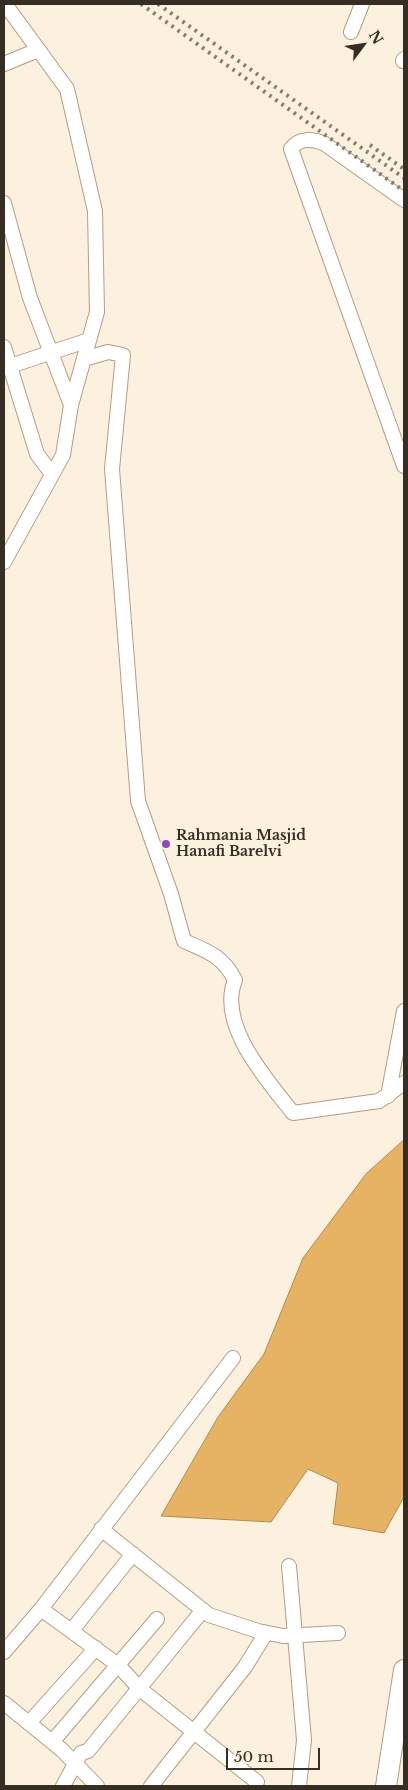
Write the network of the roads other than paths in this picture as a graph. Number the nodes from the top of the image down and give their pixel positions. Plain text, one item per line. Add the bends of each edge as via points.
1 (4, 4) edge
2 (362, 4) edge
3 (350, 32) dead end
4 (38, 50) junction
5 (4, 64) edge
6 (404, 200) edge
7 (4, 202) edge
8 (89, 340) junction
9 (4, 347) edge
10 (51, 353) junction
11 (84, 359) junction
12 (7, 367) edge
13 (71, 405) junction
14 (401, 445) edge
15 (404, 466) edge
16 (52, 474) junction
17 (5, 555) edge
18 (404, 1010) edge
19 (404, 1083) edge
20 (388, 1096) junction
21 (233, 1358) dead end
22 (101, 1529) junction
23 (133, 1554) junction
24 (288, 1566) dead end
25 (41, 1610) junction
26 (203, 1610) junction
27 (157, 1620) dead end
28 (72, 1630) junction
29 (266, 1633) junction
30 (338, 1633) dead end
31 (295, 1637) junction
32 (96, 1648) junction
33 (4, 1652) edge
34 (118, 1665) junction
35 (404, 1670) edge
36 (140, 1689) junction
37 (4, 1703) edge
38 (29, 1723) junction
39 (400, 1727) edge
40 (192, 1732) junction
41 (52, 1742) junction
42 (75, 1764) junction
43 (257, 1782) dead end
44 (62, 1786) edge
45 (97, 1786) edge
46 (151, 1786) edge
47 (299, 1786) edge
48 (386, 1786) edge

1 - 4 street
2 - 3 street
4 - 5 street
4 - 8 street via 66,89 95,211 97,312
6 - 14 street via 324,144 304,140 291,149
7 - 10 street via 30,298
8 - 10 street
8 - 11 street
9 - 12 street
10 - 12 street
10 - 13 street
11 - 13 street
11 - 20 street via 108,352 123,355 112,469 138,801 184,941 228,965 235,980 231,1005 239,1034 257,1066 293,1113 379,1101
12 - 16 street via 37,454
13 - 16 street via 63,455
14 - 15 street
16 - 17 street
18 - 20 street
19 - 20 street
21 - 22 street
22 - 23 street
22 - 25 street
23 - 26 street
23 - 28 street
24 - 31 street
25 - 28 street
25 - 33 street
26 - 29 street via 234,1624
26 - 36 street
27 - 34 street
28 - 32 street
29 - 31 street
29 - 40 street via 245,1667
30 - 31 street
31 - 47 street via 304,1740
32 - 34 street
32 - 38 street
34 - 36 street
34 - 41 street
35 - 39 street
36 - 40 street
36 - 42 street via 88,1751 81,1753
37 - 38 street
38 - 41 street
39 - 48 street
40 - 43 street
40 - 46 street
41 - 42 street
42 - 44 street
42 - 45 street

